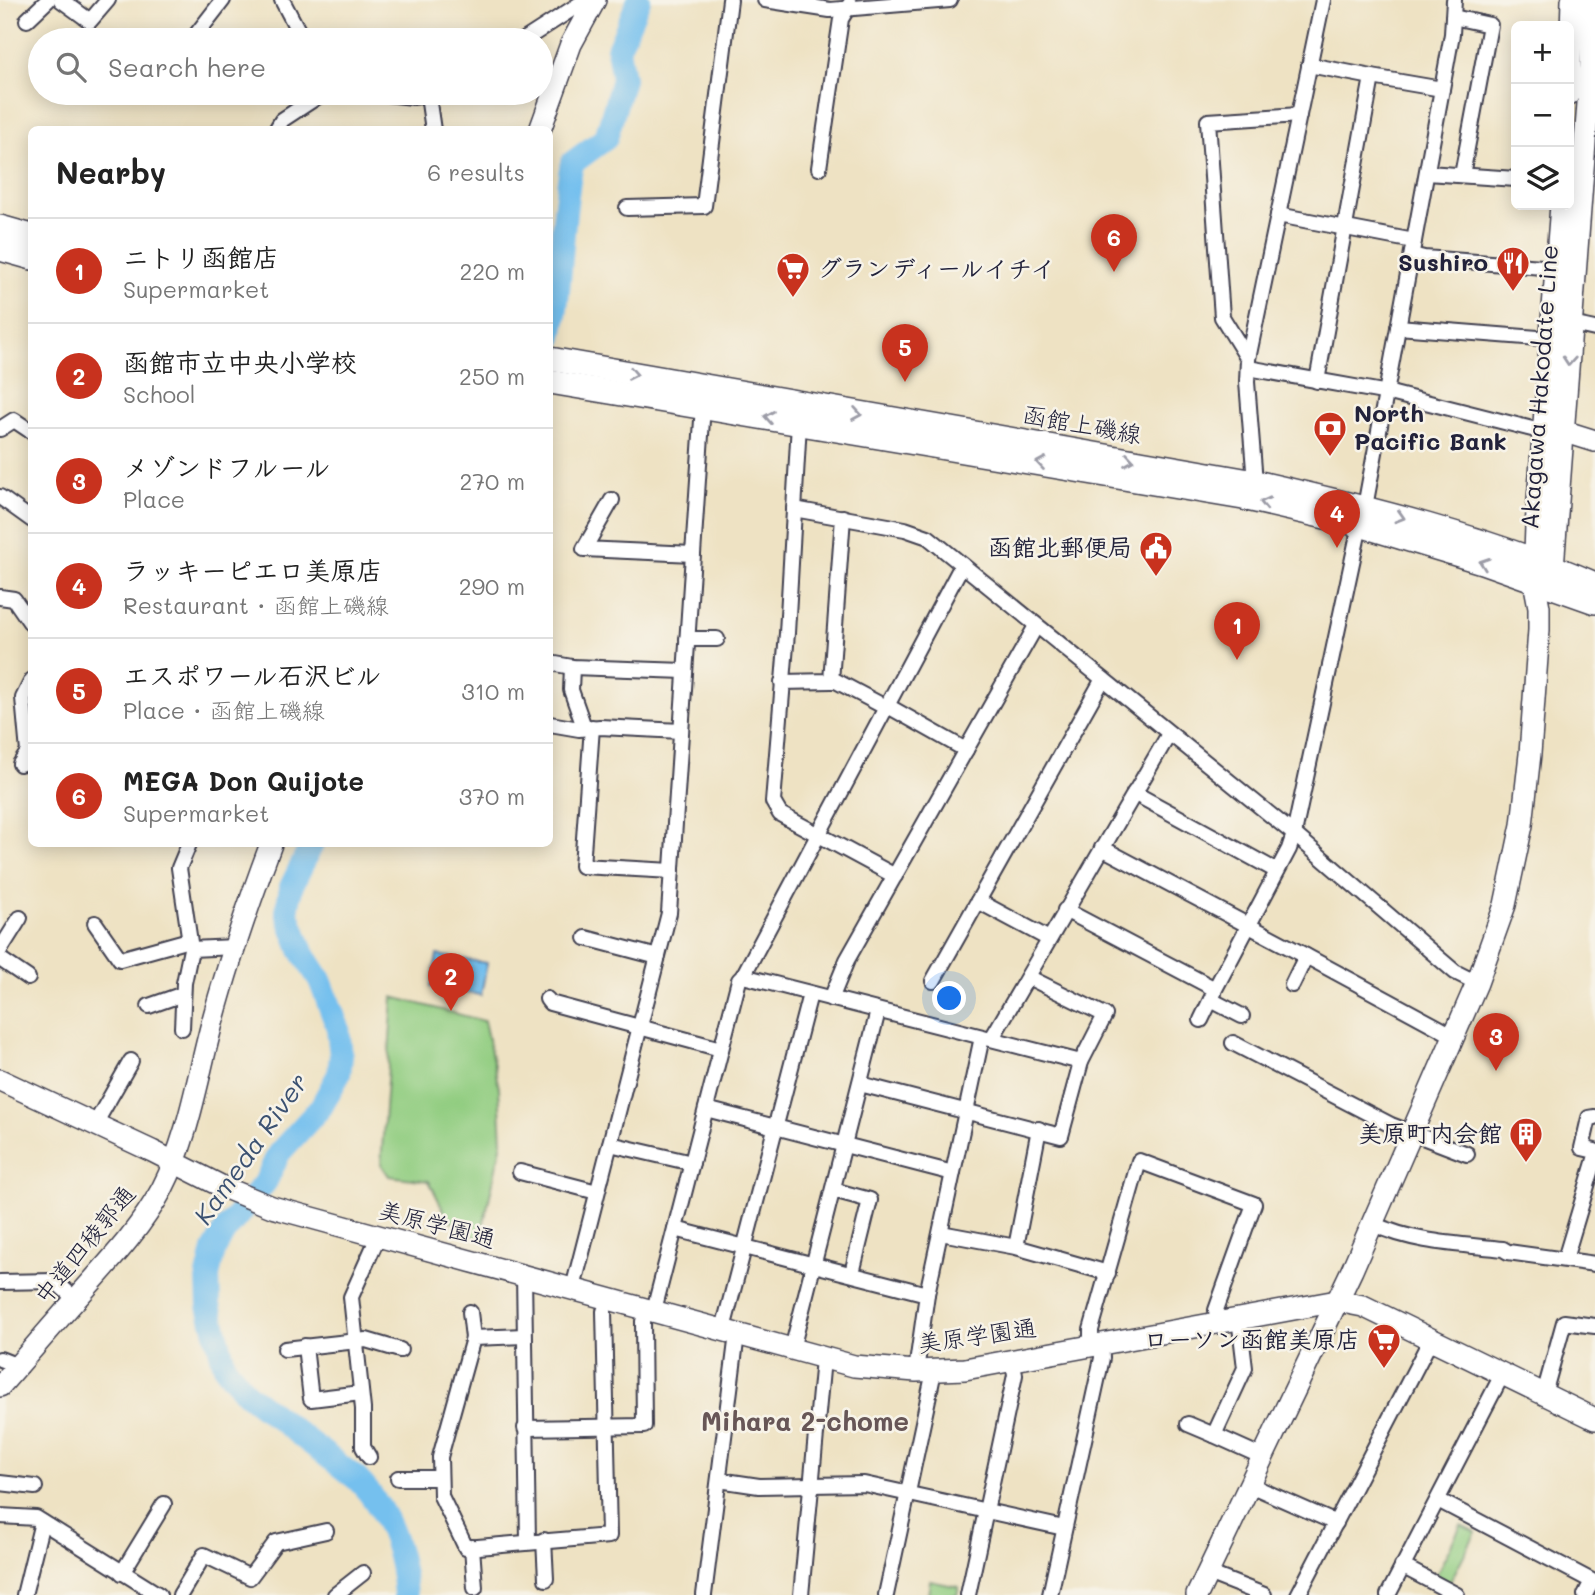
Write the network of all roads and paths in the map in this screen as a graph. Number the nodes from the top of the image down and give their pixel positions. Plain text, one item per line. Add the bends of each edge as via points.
1 (48, 0) edge
2 (61, 0) edge
3 (108, 0) edge
4 (223, 0) edge
5 (282, 0) edge
6 (586, 0) edge
7 (595, 0) edge
8 (730, 0) edge
9 (768, 0) edge
10 (950, 0) edge
11 (1323, 0) edge
12 (1454, 0) edge
13 (1572, 0) edge
14 (1590, 0) edge
15 (850, 4) edge
16 (1453, 17) junction
17 (27, 20) dead end
18 (1586, 26) edge
19 (201, 28) edge
20 (297, 28) edge
21 (543, 28) edge
22 (1309, 65) junction
23 (1372, 76) junction
24 (1442, 89) junction
25 (553, 94) edge
26 (1584, 98) edge
27 (305, 105) edge
28 (433, 105) edge
29 (549, 105) edge
30 (1299, 115) junction
31 (278, 126) edge
32 (433, 126) edge
33 (541, 126) edge
34 (1589, 161) edge
35 (819, 168) dead end
36 (1427, 173) junction
37 (1462, 176) junction
38 (1511, 179) edge
39 (627, 208) dead end
40 (1564, 210) edge
41 (1278, 215) junction
42 (0, 227) edge
43 (1345, 229) junction
44 (1577, 232) edge
45 (28, 235) edge
46 (1413, 248) junction
47 (0, 249) edge
48 (28, 257) edge
49 (1556, 268) junction
50 (1572, 324) junction
51 (1398, 327) junction
52 (1595, 329) edge
53 (1551, 339) junction
54 (1248, 364) junction
55 (557, 372) edge
56 (1317, 381) junction
57 (1386, 393) junction
58 (705, 397) junction
59 (799, 423) junction
60 (0, 429) edge
61 (28, 429) edge
62 (1554, 431) junction
63 (1595, 441) edge
64 (1255, 482) junction
65 (0, 497) edge
66 (612, 500) dead end
67 (794, 509) junction
68 (1363, 516) junction
69 (28, 517) edge
70 (843, 517) junction
71 (693, 554) junction
72 (962, 565) junction
73 (1543, 574) junction
74 (1595, 584) edge
75 (0, 597) edge
76 (1595, 602) edge
77 (28, 619) edge
78 (1037, 626) junction
79 (687, 639) junction
80 (717, 639) dead end
81 (553, 664) edge
82 (572, 667) junction
83 (685, 671) junction
84 (1102, 679) junction
85 (831, 681) junction
86 (782, 682) junction
87 (28, 688) edge
88 (885, 706) junction
89 (553, 725) edge
90 (588, 727) junction
91 (681, 731) junction
92 (1169, 734) junction
93 (966, 750) junction
94 (28, 752) edge
95 (28, 752) edge
96 (20, 764) dead end
97 (1134, 793) junction
98 (1294, 834) junction
99 (818, 835) junction
100 (188, 847) edge
101 (270, 847) edge
102 (1102, 848) junction
103 (1277, 871) junction
104 (672, 872) junction
105 (895, 876) junction
106 (978, 901) junction
107 (1065, 910) junction
108 (20, 918) dead end
109 (95, 923) dead end
110 (1248, 926) junction
111 (586, 938) dead end
112 (1049, 939) junction
113 (190, 944) junction
114 (235, 947) junction
115 (0, 950) edge
116 (1306, 956) junction
117 (658, 957) junction
118 (0, 959) edge
119 (743, 976) junction
120 (1028, 977) junction
121 (28, 978) dead end
122 (933, 981) dead end
123 (1477, 983) junction
124 (1292, 985) dead end
125 (183, 994) junction
126 (810, 994) junction
127 (1213, 994) junction
128 (547, 999) dead end
129 (831, 999) junction
130 (149, 1006) dead end
131 (878, 1011) junction
132 (1242, 1016) dead end
133 (1201, 1020) dead end
134 (182, 1028) dead end
135 (640, 1028) junction
136 (1454, 1036) junction
137 (987, 1038) junction
138 (1233, 1043) dead end
139 (721, 1049) junction
140 (131, 1061) dead end
141 (1081, 1062) junction
142 (0, 1080) edge
143 (860, 1084) junction
144 (706, 1110) junction
145 (967, 1111) junction
146 (1595, 1117) edge
147 (94, 1125) junction
148 (776, 1127) junction
149 (1039, 1129) junction
150 (1413, 1133) junction
151 (610, 1144) junction
152 (845, 1145) junction
153 (1595, 1151) edge
154 (1468, 1154) dead end
155 (1595, 1159) edge
156 (175, 1163) junction
157 (692, 1163) junction
158 (520, 1172) dead end
159 (953, 1173) junction
160 (833, 1190) junction
161 (597, 1192) junction
162 (1373, 1224) junction
163 (675, 1229) junction
164 (941, 1233) junction
165 (378, 1237) junction
166 (745, 1246) junction
167 (1016, 1247) junction
168 (1565, 1259) junction
169 (813, 1264) junction
170 (1595, 1264) edge
171 (852, 1273) junction
172 (1108, 1273) junction
173 (524, 1274) junction
174 (0, 1282) edge
175 (573, 1288) junction
176 (928, 1294) junction
177 (75, 1299) junction
178 (1337, 1301) junction
179 (604, 1311) dead end
180 (470, 1312) dead end
181 (648, 1316) junction
182 (1239, 1318) junction
183 (1218, 1322) junction
184 (1595, 1326) edge
185 (730, 1331) junction
186 (524, 1336) junction
187 (473, 1338) junction
188 (1431, 1339) junction
189 (356, 1341) junction
190 (1096, 1344) junction
191 (305, 1346) junction
192 (285, 1349) dead end
193 (792, 1349) junction
194 (400, 1350) dead end
195 (822, 1359) junction
196 (1013, 1361) junction
197 (9, 1363) edge
198 (925, 1371) junction
199 (1503, 1373) junction
200 (0, 1386) edge
201 (361, 1393) junction
202 (1544, 1394) junction
203 (1595, 1419) edge
204 (1188, 1424) dead end
205 (606, 1426) junction
206 (525, 1428) junction
207 (1214, 1435) junction
208 (369, 1457) dead end
209 (1264, 1457) junction
210 (398, 1478) dead end
211 (440, 1478) junction
212 (719, 1480) junction
213 (0, 1483) edge
214 (812, 1485) junction
215 (1250, 1485) junction
216 (35, 1487) dead end
217 (908, 1495) junction
218 (1438, 1500) junction
219 (164, 1504) dead end
220 (985, 1511) junction
221 (0, 1516) edge
222 (42, 1522) junction
223 (1336, 1523) junction
224 (1064, 1528) junction
225 (326, 1531) dead end
226 (544, 1540) junction
227 (528, 1542) junction
228 (472, 1547) junction
229 (1402, 1566) junction
230 (122, 1573) junction
231 (363, 1573) dead end
232 (1208, 1573) junction
233 (546, 1579) dead end
234 (475, 1588) dead end
235 (24, 1595) edge
236 (159, 1595) edge
237 (180, 1595) edge
238 (335, 1595) edge
239 (704, 1595) edge
240 (801, 1595) edge
241 (886, 1595) edge
242 (968, 1595) edge
243 (1050, 1595) edge
244 (1197, 1595) edge
245 (1264, 1595) edge
246 (1298, 1595) edge
247 (1388, 1595) edge
248 (1457, 1595) edge
249 (1585, 1595) edge

1 - 17 street
2 - 3 street via 90,21
4 - 19 street
5 - 20 street
6 - 21 street
7 - 25 street via 571,44
8 - 39 street via 704,206
9 - 15 street via 830,10
10 - 15 street
11 - 22 street
12 - 16 street
13 - 18 street, Akagawa Hakodate Line
14 - 18 street, Akagawa Hakodate Line
15 - 35 street via 841,19
16 - 24 street
16 - 37 street via 1490,24
18 - 26 street, Akagawa Hakodate Line
22 - 23 street
22 - 30 street
23 - 24 street
23 - 43 street
24 - 36 street
26 - 34 street, Akagawa Hakodate Line
27 - 31 street
28 - 32 street
29 - 33 street
30 - 41 street
30 - 54 street via 1208,121 1222,317
34 - 44 street, Akagawa Hakodate Line
36 - 37 street
36 - 46 street
37 - 38 street
40 - 44 street, Akagawa Hakodate Line
41 - 43 street
41 - 54 street
42 - 45 main road
43 - 46 street
43 - 56 street
44 - 49 street, Akagawa Hakodate Line
44 - 50 street, Akagawa Hakodate Line
46 - 49 street via 1424,258
46 - 51 street
47 - 48 main road
49 - 53 street, Akagawa Hakodate Line
50 - 52 street
50 -> 62 street, Akagawa Hakodate Line
51 - 53 street
51 - 57 street
53 - 62 street, Akagawa Hakodate Line
54 - 56 street
54 - 64 street
55 - 58 main road, 函館上磯線
56 - 57 street
57 - 62 street
57 - 68 street
59 -> 58 main road, 函館上磯線
58 -> 64 main road, 函館上磯線
58 - 71 street
59 - 67 street
68 -> 59 main road, 函館上磯線
60 - 61 street via 14,420
62 - 63 street
62 - 73 street, Akagawa Hakodate Line
64 - 68 main road, 函館上磯線
65 - 69 street
66 - 71 street via 584,549
67 - 70 street
67 - 86 street
68 - 73 main road, 函館上磯線 via 1489,544
68 - 98 street
70 - 72 street via 928,537
70 - 85 street
71 - 79 street
72 - 78 street
72 - 88 street
73 - 74 main road, 函館上磯線
73 - 76 main road, 函館上磯線
73 - 123 street, Akagawa Hakodate Line via 1522,825 1505,905
75 - 77 street via 14,599
78 - 84 street
78 - 93 street
79 - 80 street
79 - 83 street
81 - 82 street
82 - 83 street
82 - 90 street via 571,690
83 - 91 street
84 - 92 street
84 - 106 street
85 - 86 street
85 - 88 street
86 - 99 street via 774,806
87 - 94 street via 23,698
88 - 93 street
88 - 99 street
89 - 90 street
90 - 91 street
90 - 104 street via 582,866
91 - 104 street
92 - 97 street
92 - 98 street
93 - 105 street
95 - 96 street
97 - 102 street
97 - 103 street
98 - 103 street
98 - 123 street via 1455,972
99 - 105 street
99 - 119 street
100 - 113 street via 179,868
101 - 114 street, 中道四稜郭通
102 - 107 street
102 - 110 street
103 - 110 street
104 - 117 street via 669,913
105 - 129 street via 847,960
106 - 112 street
106 - 122 street
107 - 112 street
107 - 127 street
108 - 115 street
109 - 113 street via 120,959
110 - 116 street
110 - 127 street
111 - 117 street
112 - 120 street
113 - 114 street
113 - 125 street
114 - 156 street, 中道四稜郭通
116 - 124 street
116 - 136 street
117 - 135 street
118 - 121 street
119 - 126 street
119 - 139 street
120 - 137 street
120 - 141 street via 1105,1015
123 - 136 street, Akagawa Hakodate Line
125 - 130 street
125 - 134 street
126 - 129 street
126 - 148 street
127 - 132 street
127 - 133 street
128 - 135 street
129 - 131 street
131 - 137 street
131 - 143 street
135 - 139 street
135 - 151 street
136 - 150 street, Akagawa Hakodate Line
137 - 141 street
137 - 145 street
138 - 150 street
139 - 144 street
140 - 147 street
141 - 149 street via 1061,1136
142 - 147 street, 美原学園通
143 - 145 street
143 - 152 street
144 - 148 street
144 - 157 street
145 - 149 street
145 - 159 street
146 - 153 street via 1589,1118 1582,1149
147 - 156 street, 美原学園通
148 - 152 street
148 - 166 street
149 - 167 street
150 - 154 street
150 - 162 street, Akagawa Hakodate Line
151 - 157 street
151 - 161 street
152 - 159 street
152 - 160 street
155 - 168 street
156 - 165 street, 美原学園通 via 272,1207
156 - 177 street, 中道四稜郭通 via 141,1223
157 - 163 street
158 - 161 street
159 - 164 street
160 - 169 street
160 - 171 street via 870,1200
161 - 175 street
162 - 168 street via 1430,1242
162 - 178 street, Akagawa Hakodate Line
163 - 166 street
163 - 181 street
164 - 167 street
164 - 176 street
165 - 173 street, 美原学園通
165 - 189 street via 351,1297
166 - 169 street
166 - 185 street
167 - 172 street
168 - 170 street
169 - 171 street
169 - 193 street
171 - 176 street
172 - 183 street via 1139,1161 1254,1204 1216,1310
172 - 190 street via 1091,1330
173 - 175 street, 美原学園通
173 - 186 street
174 - 177 street via 55,1281
175 - 181 street, 美原学園通
176 - 198 street
177 - 197 street, 中道四稜郭通
178 - 182 street, 美原学園通
178 - 188 street, 美原学園通 via 1363,1306
178 - 209 street, Akagawa Hakodate Line
179 - 205 street
180 - 187 street
181 - 185 street, 美原学園通
181 - 205 street via 645,1426
182 - 183 street, 美原学園通
182 - 207 street via 1245,1368
183 - 190 street, 美原学園通
184 - 202 street via 1564,1322
185 - 193 street, 美原学園通
185 - 212 street
186 - 187 street
186 - 206 street
187 - 211 street via 440,1457
188 - 199 street, 美原学園通
188 - 223 street
189 - 191 street
189 - 194 street
189 - 201 street
190 - 196 street, 美原学園通
190 - 224 street via 1102,1358
191 - 192 street
191 - 201 street via 311,1399
193 - 195 street, 美原学園通
195 - 198 street, 美原学園通
195 - 214 street
196 - 198 street, 美原学園通
196 - 220 street via 1015,1375
197 - 200 street, 中道四稜郭通
198 - 217 street
199 - 202 street, 美原学園通
199 - 218 street
201 - 208 street via 363,1447
202 - 203 street, 美原学園通
204 - 207 street
205 - 206 street
205 - 226 street via 609,1536
206 - 227 street
207 - 209 street
209 - 215 street, Akagawa Hakodate Line
210 - 211 street
211 - 228 street via 441,1496 466,1548
212 - 214 street via 759,1486
212 - 239 street
213 - 216 street
214 - 217 street via 864,1484
214 - 240 street
215 - 223 street
215 - 232 street, Akagawa Hakodate Line
217 - 220 street
217 - 241 street
218 - 229 street
218 - 249 street via 1592,1581
219 - 230 street
220 - 224 street
220 - 242 street
221 - 222 street
222 - 230 street
222 - 235 street
223 - 246 street
224 - 243 street
225 - 237 street via 276,1542 250,1577 204,1555
226 - 227 street
226 - 233 street
227 - 228 street
228 - 234 street
229 - 247 street
229 - 248 street
230 - 236 street
231 - 238 street
232 - 244 street, Akagawa Hakodate Line
232 - 245 street

